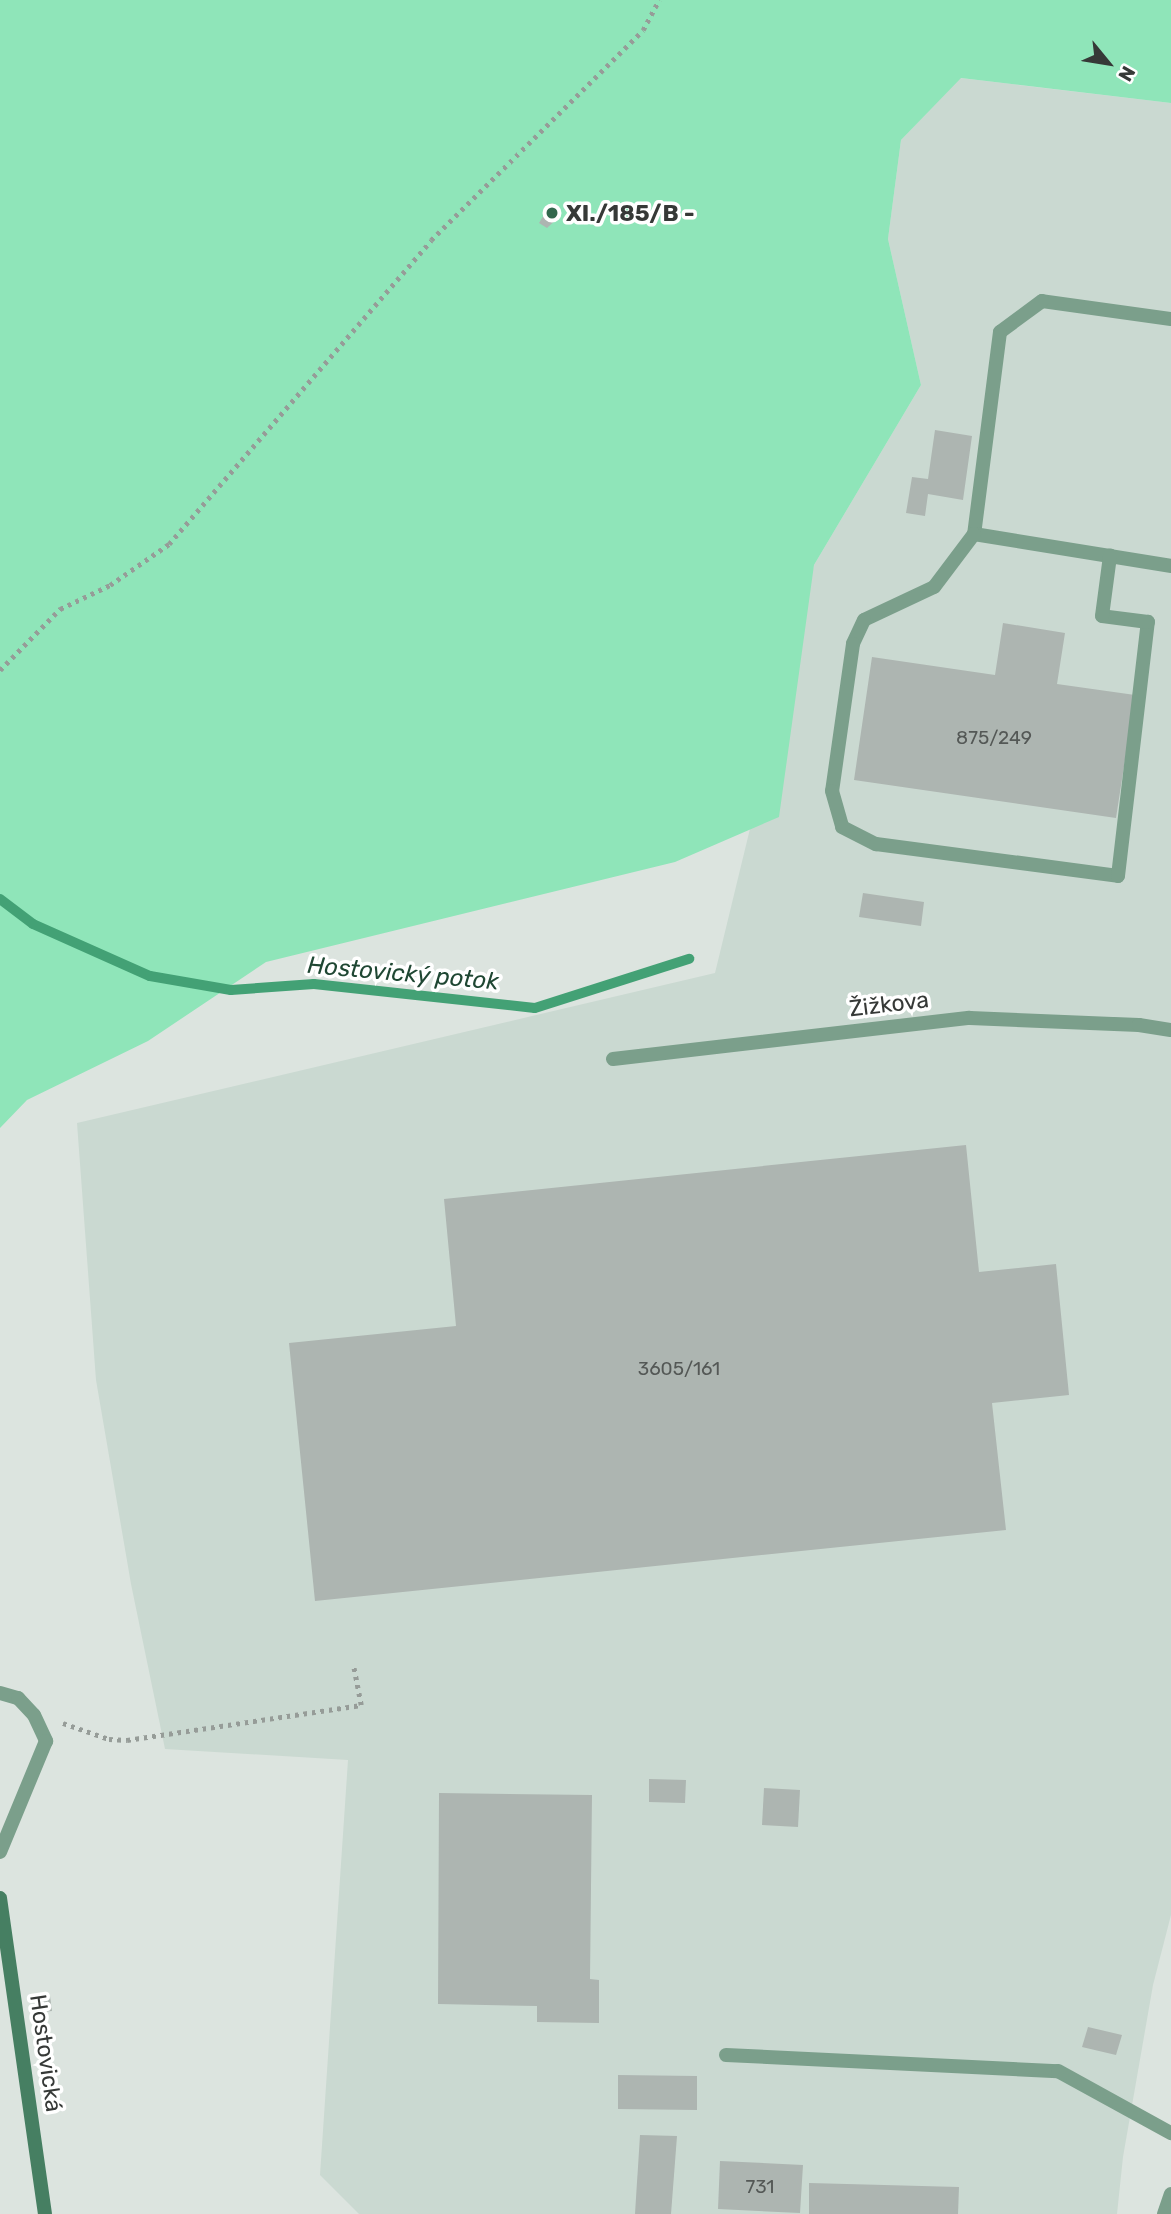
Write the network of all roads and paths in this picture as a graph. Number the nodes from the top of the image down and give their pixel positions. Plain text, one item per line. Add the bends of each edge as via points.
1 (659, 0) edge
2 (1171, 319) edge
3 (974, 534) junction
4 (1110, 556) junction
5 (1171, 566) edge
6 (0, 670) edge
7 (1171, 1030) edge
8 (613, 1059) dead end
9 (354, 1664) dead end
10 (0, 1693) edge
11 (62, 1723) dead end
12 (0, 1852) edge
13 (0, 1898) edge
14 (726, 2054) dead end
15 (1171, 2133) edge
16 (1171, 2194) edge
17 (45, 2214) edge
18 (1164, 2214) edge

1 - 6 path via 643,30 431,240 169,544 110,585 61,609
2 - 3 lane via 1042,301 1000,332
3 - 4 lane
3 - 4 lane via 934,587 864,620 853,645 832,791 842,827 876,844 1118,876 1148,622 1102,616
4 - 5 lane
7 - 8 lane, Žižkova via 970,1018
9 - 11 path via 361,1705 127,1740 109,1739
10 - 12 lane via 18,1699 34,1715 46,1741
13 - 17 street, Hostovická
14 - 15 lane via 1058,2071
16 - 18 lane

